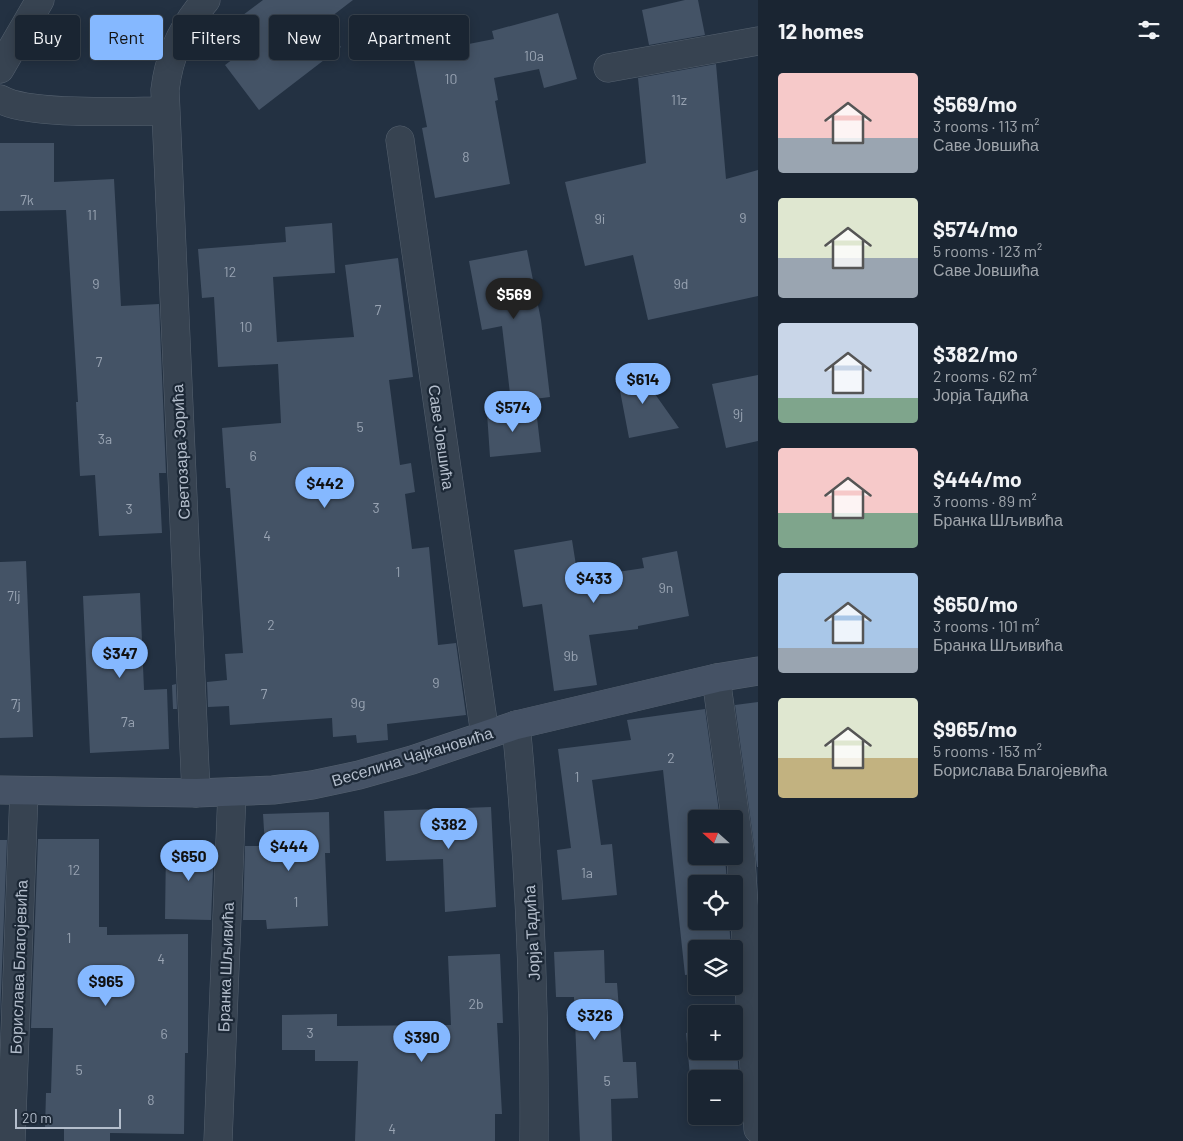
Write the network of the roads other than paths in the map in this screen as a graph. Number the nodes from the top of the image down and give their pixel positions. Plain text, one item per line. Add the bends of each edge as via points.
1 (40, 0) edge
2 (206, 0) edge
3 (758, 41) edge
4 (608, 68) dead end
5 (0, 69) edge
6 (0, 99) edge
7 (165, 111) junction
8 (400, 140) dead end
9 (758, 671) edge
10 (716, 678) junction
11 (516, 725) junction
12 (485, 735) junction
13 (12, 791) edge
14 (232, 792) junction
15 (196, 793) junction
16 (758, 1129) edge
17 (11, 1141) edge
18 (218, 1141) edge
19 (534, 1141) edge

1 - 5 street
2 - 7 street, Светозара Зорића via 187,23 177,42 167,76
3 - 4 street
6 - 7 street via 12,105 56,110
7 - 15 street, Светозара Зорића
8 - 12 street, Саве Јовшића
9 - 10 street, Веселина Чајкановића
10 - 11 street, Веселина Чајкановића
10 - 16 street via 741,859
11 - 12 street, Веселина Чајкановића
11 - 19 street, Јорја Тадића via 531,910 535,1016
12 - 14 street, Веселина Чајкановића via 359,775 312,785
13 - 15 street, Веселина Чајкановића
13 - 17 street, Борислава Благојевића
14 - 15 street, Веселина Чајкановића
14 - 18 street, Бранка Шљивића

